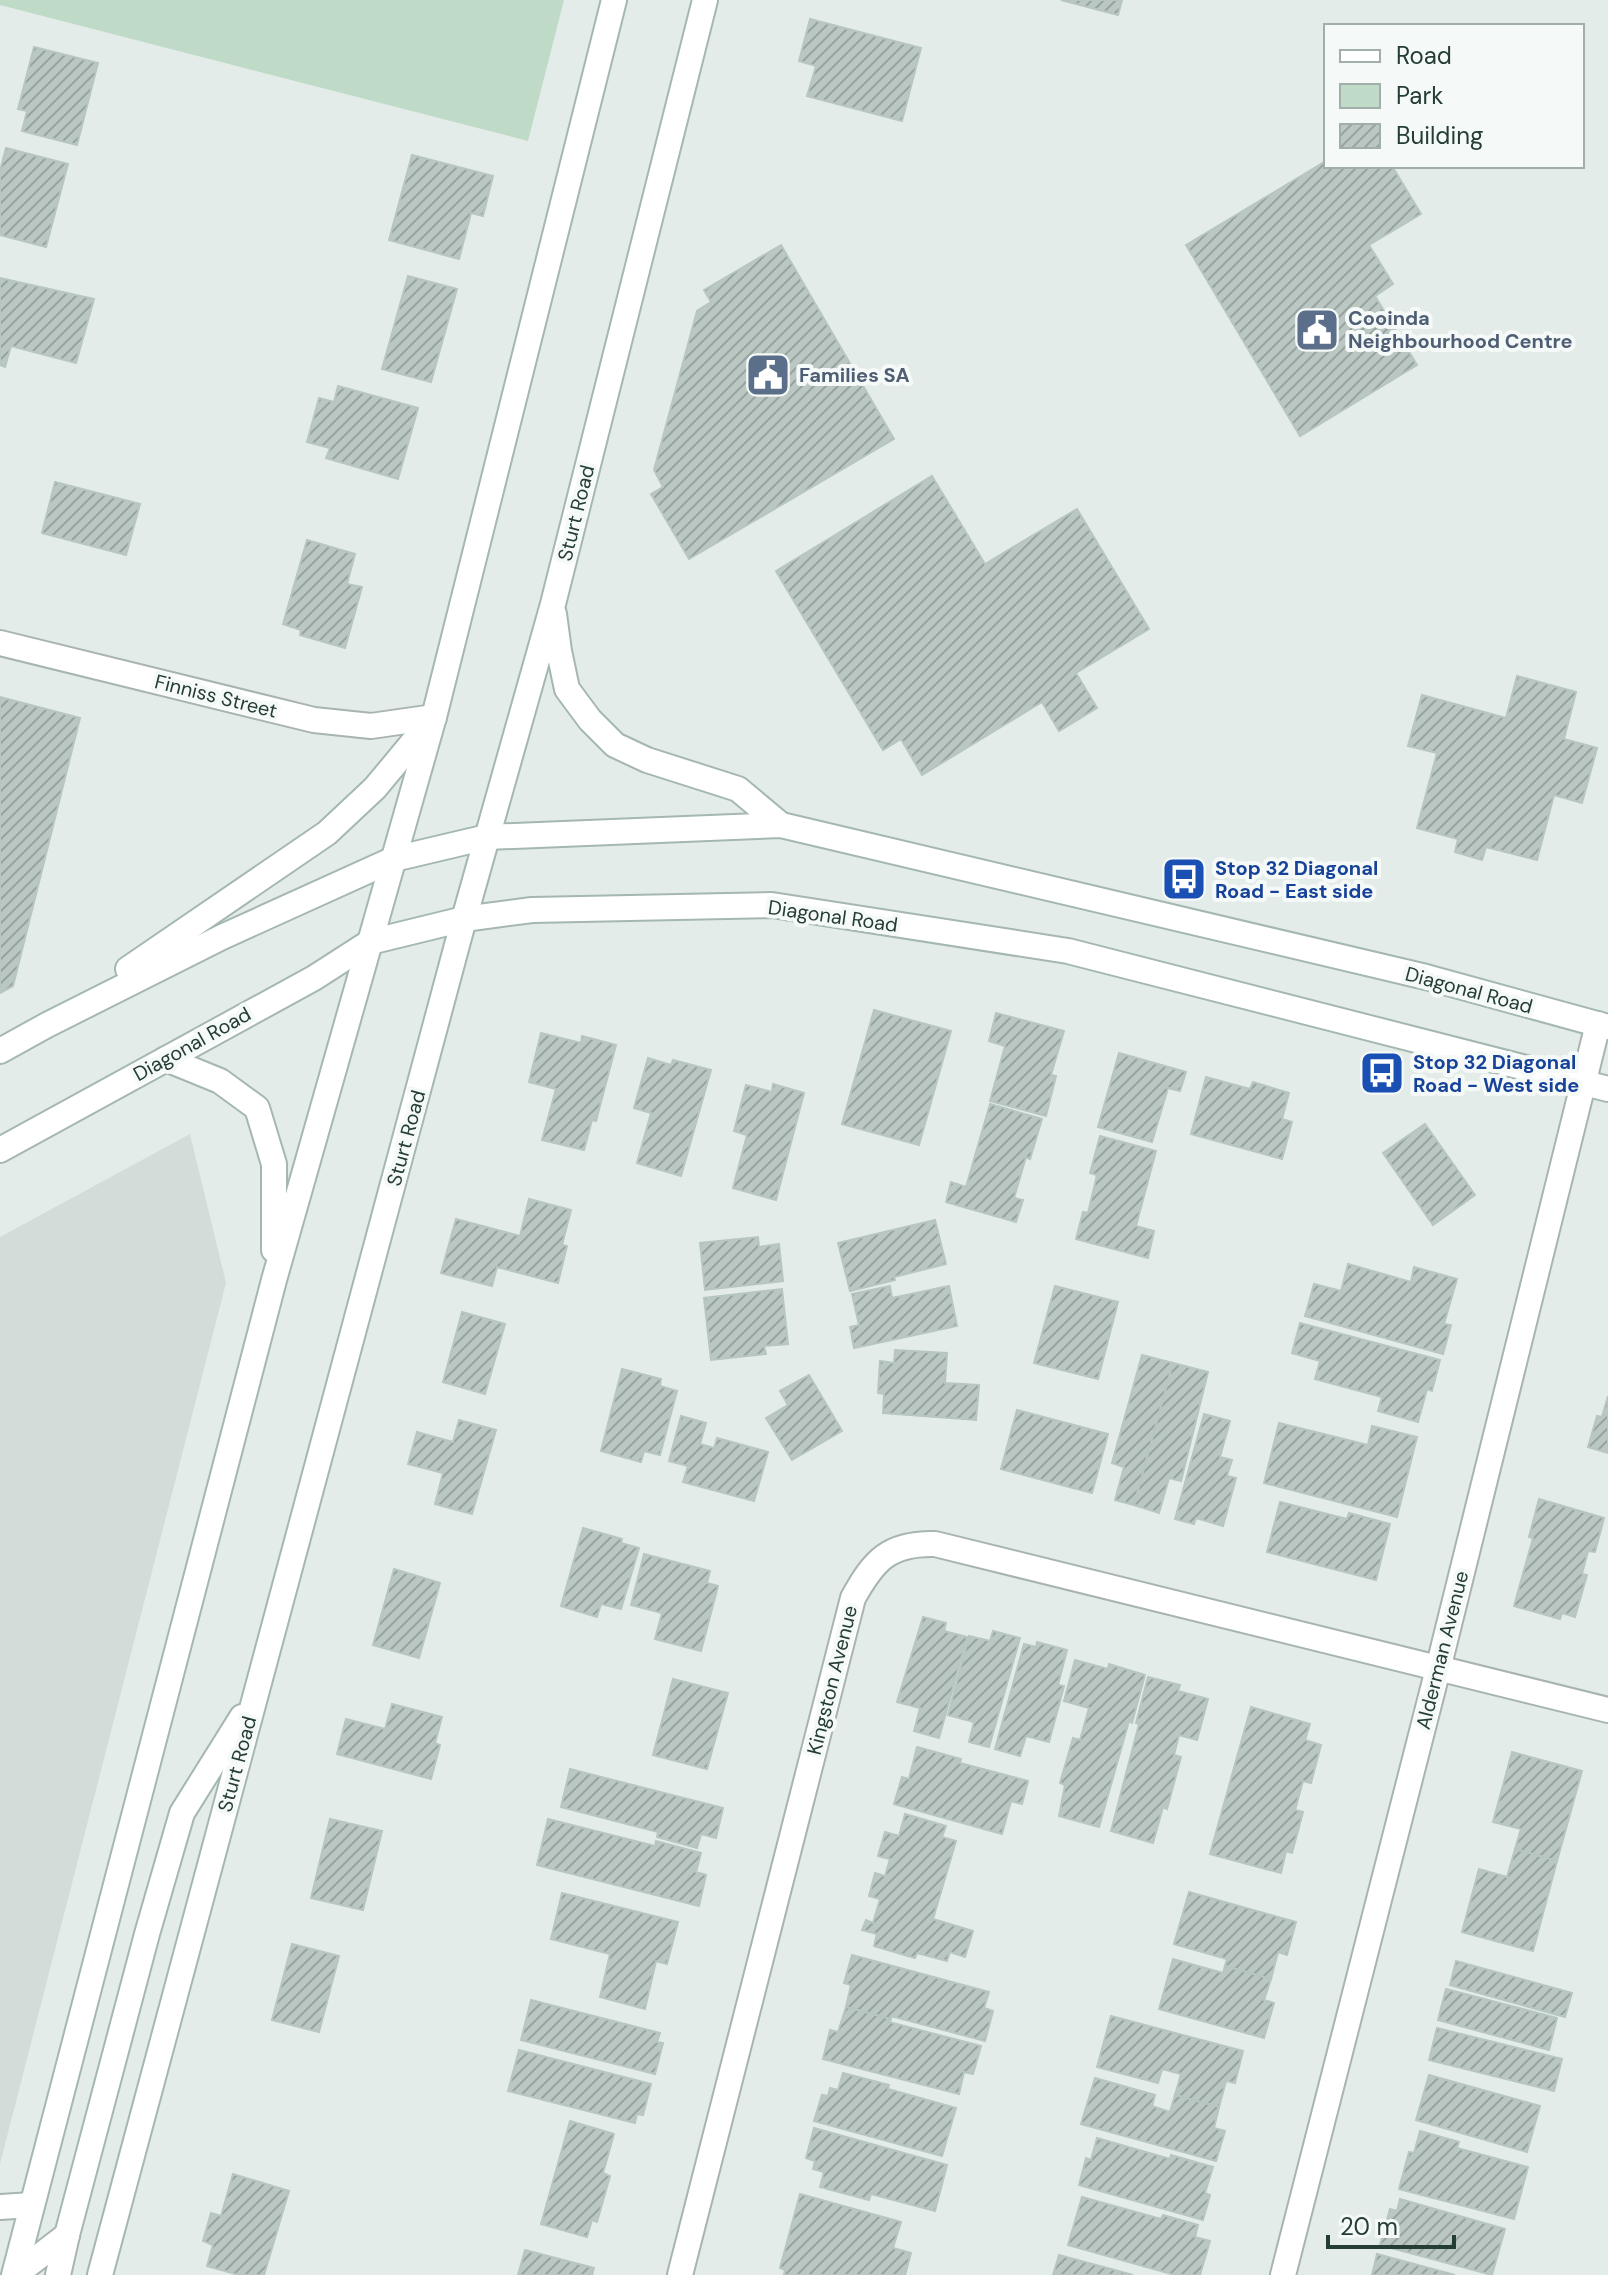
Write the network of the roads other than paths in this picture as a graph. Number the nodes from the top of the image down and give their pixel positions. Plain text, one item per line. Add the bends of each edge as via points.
1 (614, 0) edge
2 (705, 0) edge
3 (553, 604) junction
4 (0, 643) edge
5 (434, 717) junction
6 (781, 825) junction
7 (487, 837) junction
8 (394, 859) junction
9 (464, 919) junction
10 (370, 942) junction
11 (47, 1025) junction
12 (1603, 1026) edge
13 (0, 1051) edge
14 (166, 1059) junction
15 (1597, 1086) edge
16 (0, 1150) edge
17 (274, 1280) junction
18 (1438, 1669) junction
19 (256, 1695) junction
20 (1608, 1710) edge
21 (32, 2205) junction
22 (0, 2207) edge
23 (67, 2235) junction
24 (0, 2272) edge
25 (13, 2275) edge
26 (58, 2275) edge
27 (100, 2275) edge
28 (680, 2275) edge
29 (1283, 2275) edge

1 - 5 main road
2 - 3 main road, Sturt Road
3 - 6 main road via 567,689 606,737 647,760 738,789
3 - 7 main road, Sturt Road
4 - 5 main road, Finniss Street via 314,720 371,726
5 - 8 main road
5 - 11 main road via 375,788 327,833
6 - 7 main road, Diagonal Road
6 - 12 main road, Diagonal Road via 1426,977
7 - 8 main road, Diagonal Road
7 - 9 main road, Sturt Road
8 - 10 main road
8 - 11 main road, Diagonal Road
9 - 10 main road, Diagonal Road
9 - 15 main road, Diagonal Road via 532,910 772,905 1068,951
9 - 19 main road, Sturt Road
10 - 14 main road, Diagonal Road
10 - 17 main road
11 - 13 main road, Diagonal Road
12 - 15 main road, Alderman Avenue
14 - 16 main road, Diagonal Road
14 - 17 main road via 220,1081 257,1108 274,1164
15 - 18 main road, Alderman Avenue
17 - 21 main road
18 - 20 main road, Kingston Avenue
18 - 28 main road, Kingston Avenue via 935,1544 891,1552 868,1571 853,1598
18 - 29 main road, Alderman Avenue
19 - 23 main road via 182,1813
19 - 27 main road, Sturt Road
21 - 22 main road
21 - 25 main road
23 - 25 main road
23 - 26 main road
24 - 25 main road

